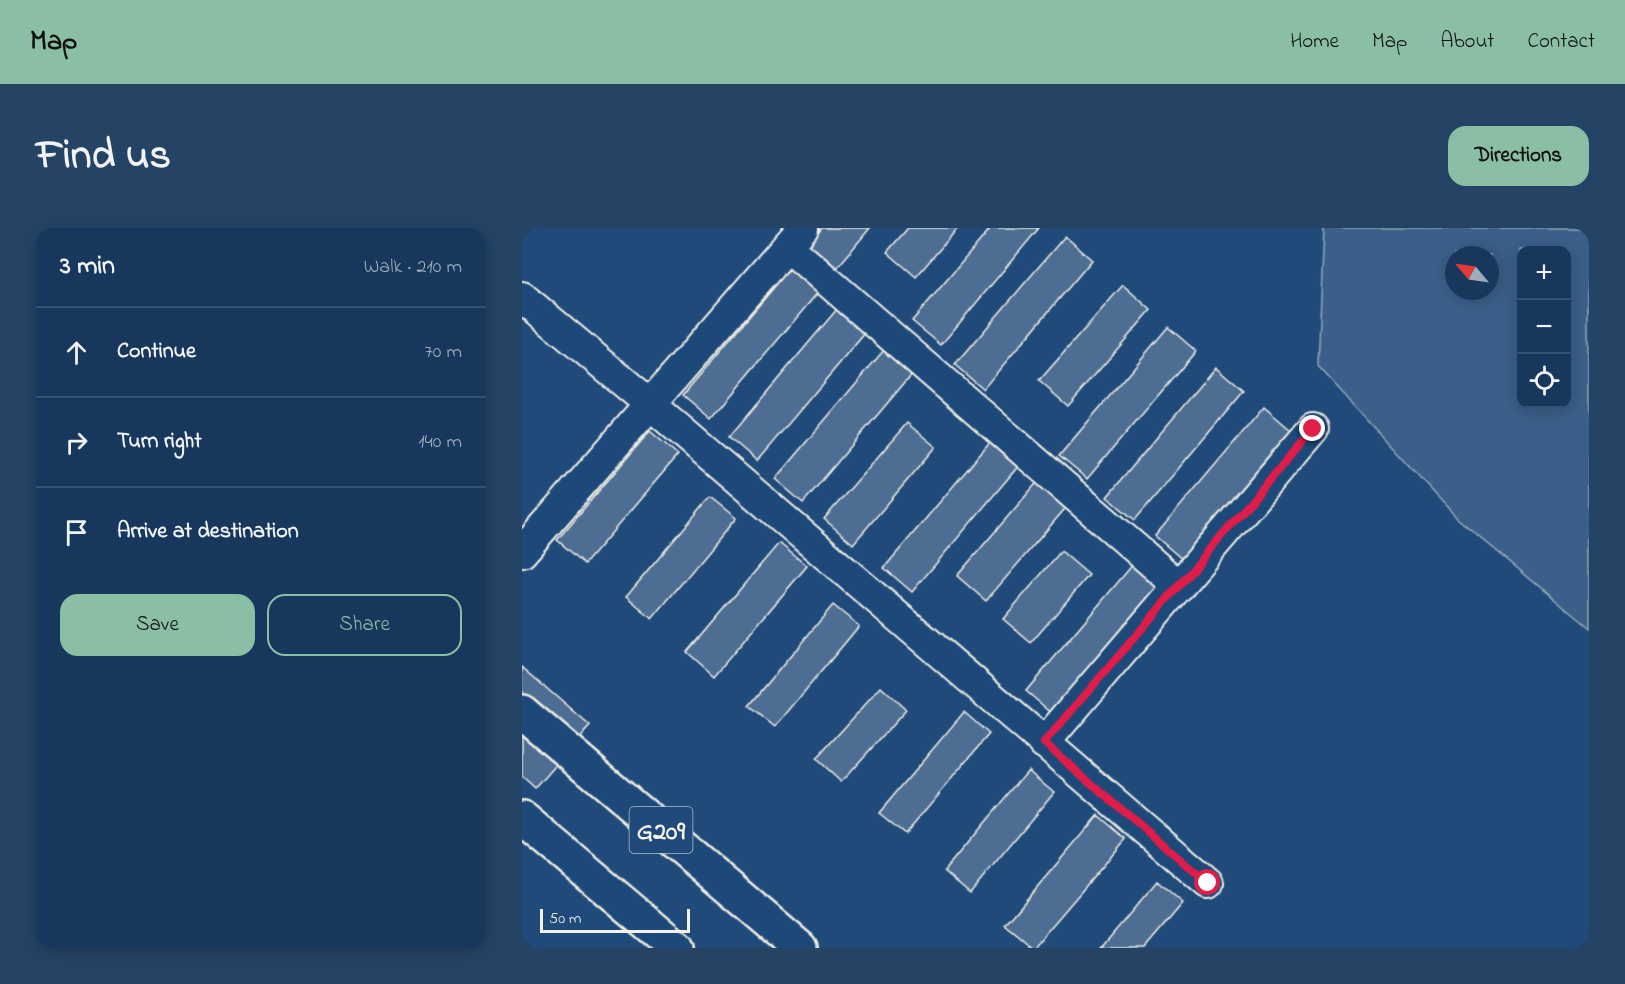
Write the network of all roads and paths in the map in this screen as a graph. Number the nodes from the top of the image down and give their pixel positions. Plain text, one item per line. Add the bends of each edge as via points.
1 (795, 237) edge
2 (522, 297) edge
3 (650, 404) junction
4 (1313, 429) dead end
5 (522, 552) edge
6 (1179, 586) junction
7 (522, 712) edge
8 (1044, 743) junction
9 (522, 818) edge
10 (1208, 883) dead end
11 (676, 948) edge
12 (800, 948) edge

1 - 3 street
1 - 6 street
2 - 3 street
3 - 5 street
3 - 8 street
4 - 6 street
6 - 8 street
7 - 12 highway, G209
8 - 10 street
9 - 11 highway

